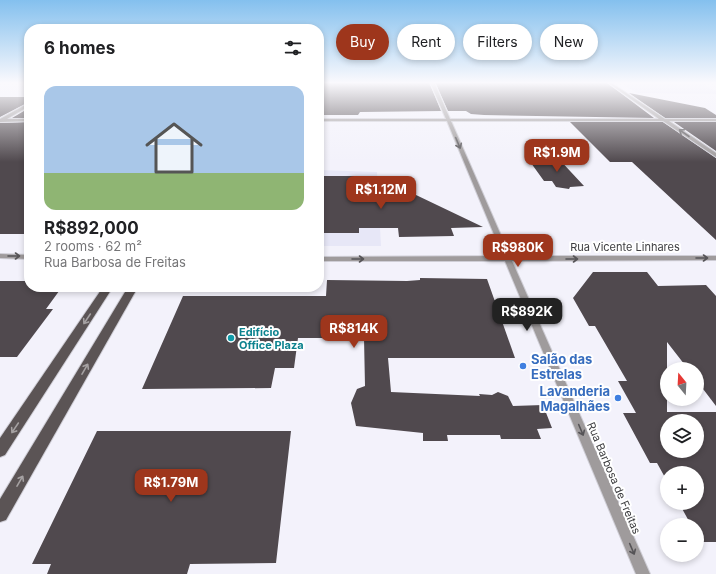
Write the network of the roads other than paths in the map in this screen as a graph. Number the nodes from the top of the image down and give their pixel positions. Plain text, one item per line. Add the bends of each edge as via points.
1 (21, 109) edge
2 (444, 109) edge
3 (648, 109) edge
4 (1, 120) edge
5 (24, 120) edge
6 (324, 120) edge
7 (449, 120) junction
8 (665, 120) junction
9 (716, 120) edge
10 (716, 155) edge
11 (0, 256) edge
12 (24, 256) edge
13 (716, 258) edge
14 (324, 259) edge
15 (507, 259) junction
16 (105, 292) edge
17 (130, 292) edge
18 (0, 450) edge
19 (0, 514) edge
20 (643, 574) edge

1 - 4 street
2 - 7 street, Rua Barbosa de Freitas
3 - 8 street
4 - 5 street
6 - 7 street
7 - 8 street
7 -> 15 street, Rua Barbosa de Freitas
8 - 9 street
10 -> 8 street
11 -> 12 street
15 -> 13 street, Rua Vicente Linhares
14 -> 15 street, Rua Vicente Linhares
15 -> 20 street, Rua Barbosa de Freitas
16 -> 18 main road
19 -> 17 main road

